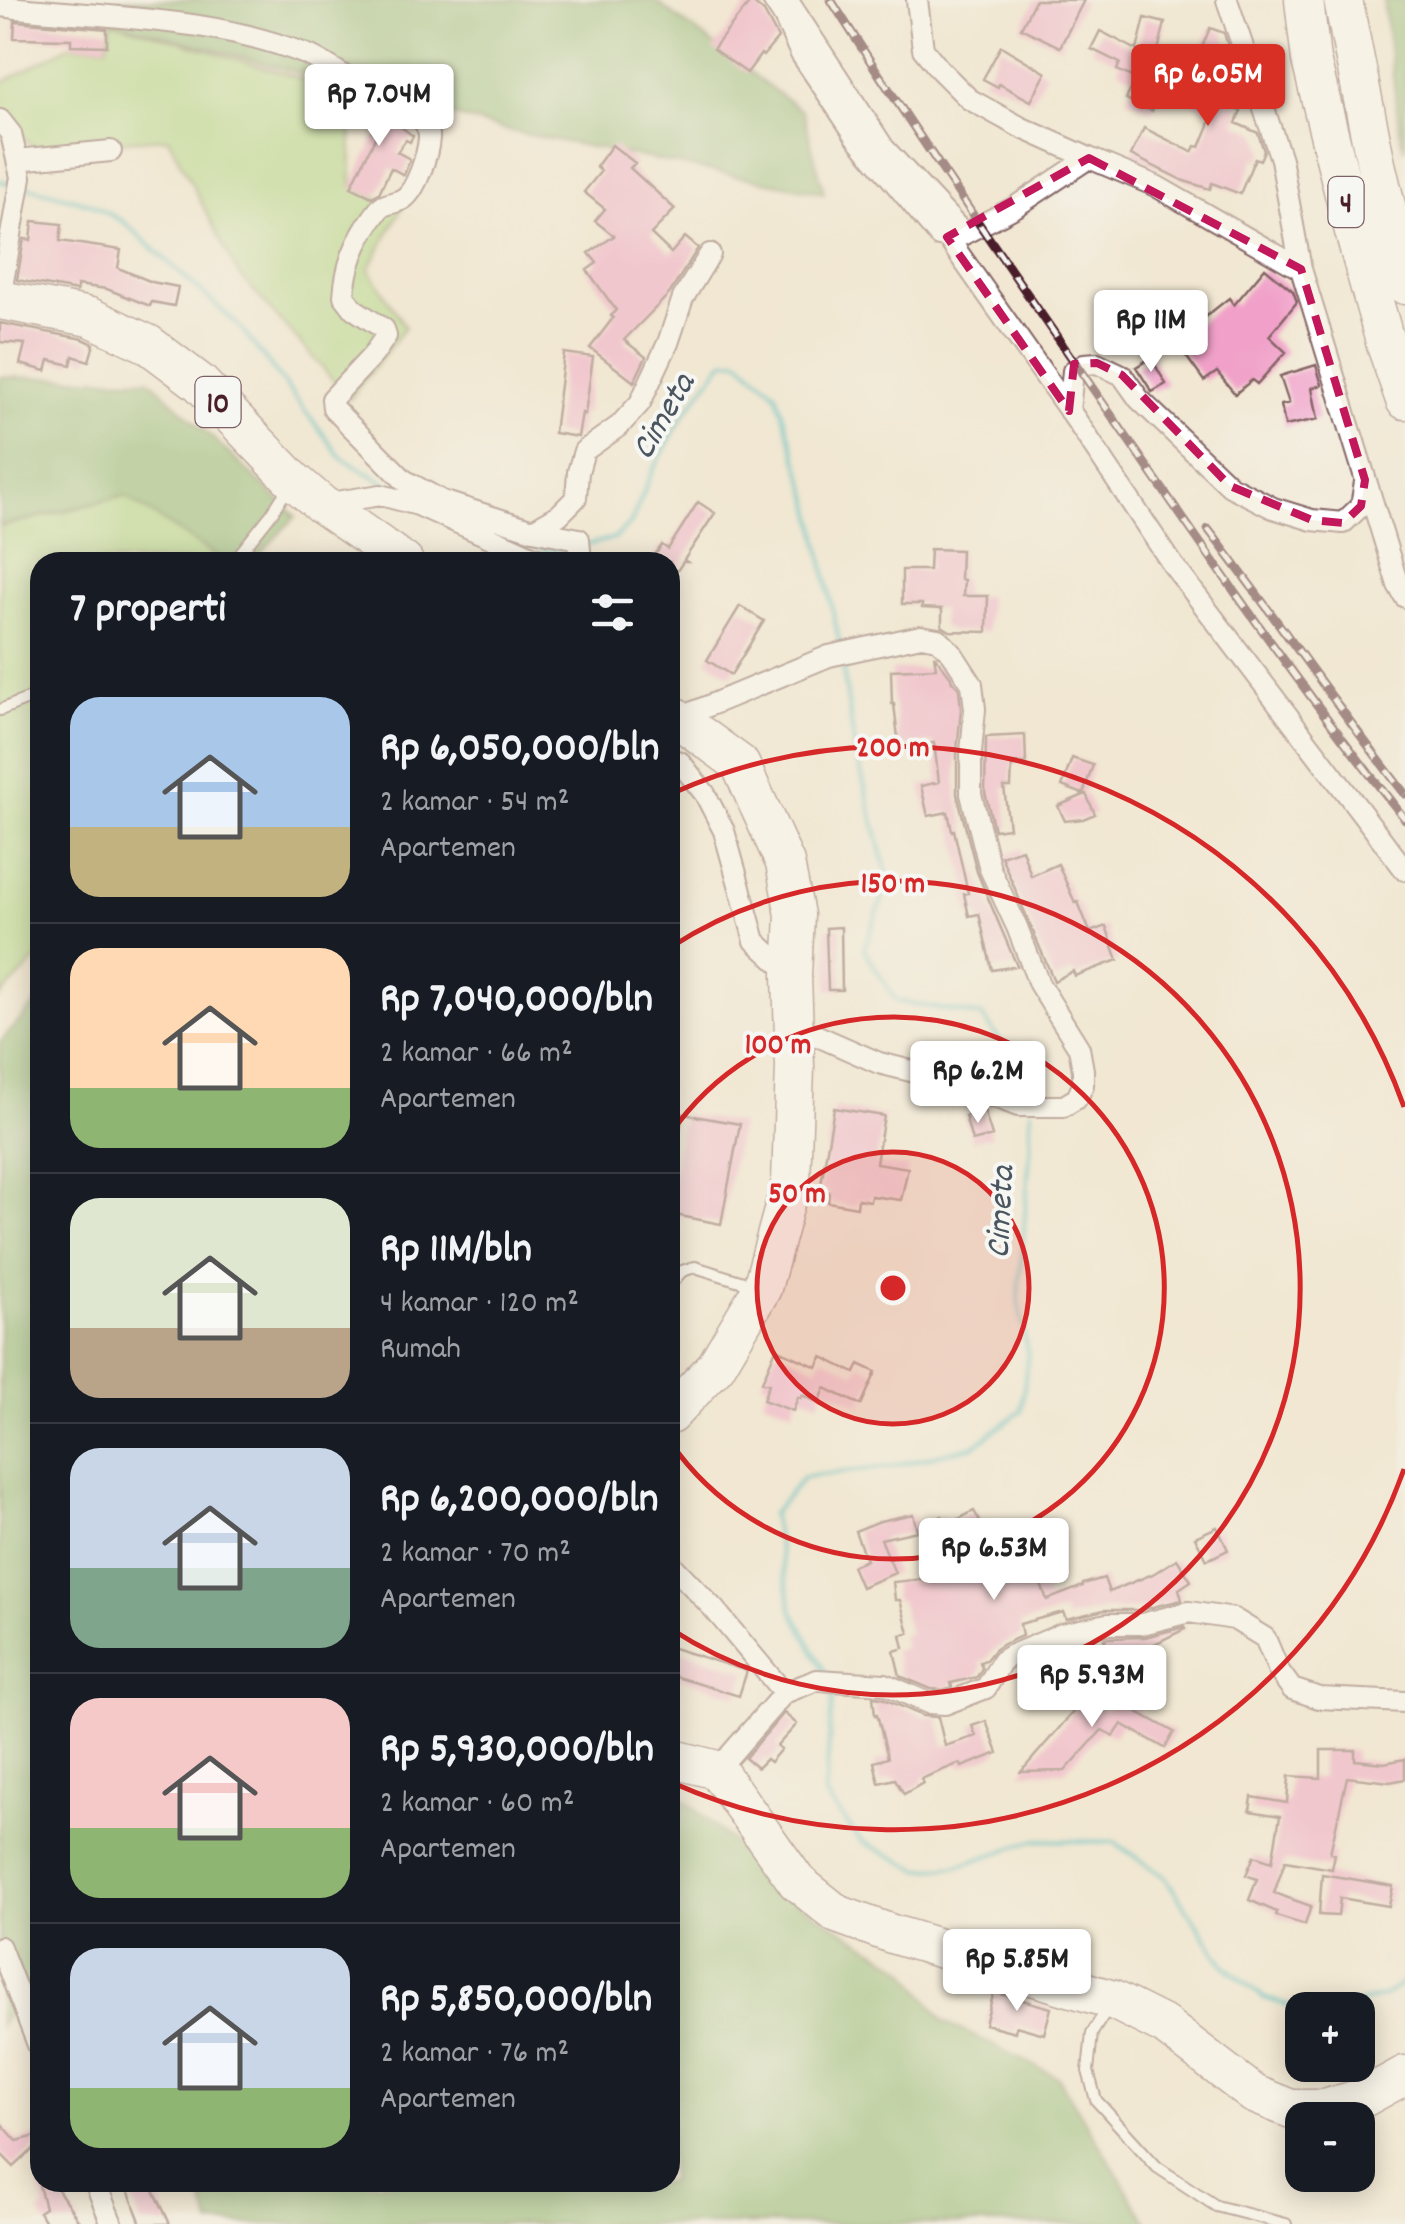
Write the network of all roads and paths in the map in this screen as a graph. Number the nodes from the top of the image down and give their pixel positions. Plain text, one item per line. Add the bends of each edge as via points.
1 (773, 0) edge
2 (788, 0) edge
3 (918, 0) edge
4 (1226, 0) edge
5 (1304, 0) edge
6 (1343, 0) edge
7 (0, 6) edge
8 (0, 120) edge
9 (111, 151) dead end
10 (1089, 158) junction
11 (13, 159) edge
12 (956, 236) junction
13 (710, 254) dead end
14 (1301, 269) junction
15 (1405, 285) edge
16 (0, 300) edge
17 (1405, 400) edge
18 (1069, 411) junction
19 (1366, 480) junction
20 (307, 492) junction
21 (533, 530) junction
22 (241, 552) edge
23 (390, 552) edge
24 (523, 552) edge
25 (581, 552) edge
26 (1405, 598) edge
27 (30, 698) edge
28 (0, 710) edge
29 (680, 714) edge
30 (680, 720) edge
31 (680, 762) edge
32 (1405, 870) edge
33 (792, 974) junction
34 (794, 1026) junction
35 (680, 1274) edge
36 (762, 1288) junction
37 (680, 1412) edge
38 (680, 1574) edge
39 (784, 1693) junction
40 (1405, 1702) edge
41 (680, 1760) edge
42 (717, 1770) junction
43 (0, 1948) edge
44 (1113, 2000) junction
45 (30, 2024) edge
46 (1405, 2075) edge
47 (99, 2192) edge
48 (112, 2224) edge
49 (1286, 2224) edge

1 - 12 street via 856,136 940,236
2 - 12 street via 884,148
3 - 10 street via 923,48 970,99
4 - 14 street via 1281,159
5 - 17 highway, 4 via 1346,206
6 - 15 highway, 4
7 - 21 street via 168,22 272,42 313,57 425,122 428,144 412,192 379,208 348,263 344,296 386,336 332,399 334,408 404,480 442,501
8 - 11 street via 10,134
9 - 11 street
10 - 12 street
10 - 14 street via 1156,186
11 - 16 street via 16,208
12 - 18 street
13 - 21 street via 683,298 640,404 584,452 576,498
14 - 19 street
16 - 20 highway, 10 via 90,317 148,344 200,383
18 - 19 street via 1073,371 1097,363 1122,375 1230,486 1273,508 1343,523 1361,506
18 - 32 street via 1173,564
19 - 26 street
20 - 22 lane via 272,512
20 - 23 highway, 10
20 - 24 street via 382,494
21 - 25 street
27 - 28 lane
29 - 34 street via 829,656 921,636 938,640 972,684 970,794 990,869 1039,984 1078,1048 1083,1085 1064,1106 1018,1106 878,1063
30 - 33 highway via 740,764 785,863 796,915
31 - 33 street via 724,832 755,941
33 - 34 highway
34 - 36 highway via 791,1182
35 - 36 lane via 695,1267
36 - 37 highway
38 - 39 street
39 - 40 street via 817,1680 852,1680 945,1704 986,1688 1010,1656 1062,1634 1188,1612 1234,1619 1265,1638 1292,1689 1319,1698
39 - 42 street
41 - 42 highway
42 - 44 highway via 797,1882 837,1914
43 - 45 street
44 - 46 highway via 1165,2026 1254,2094 1292,2109 1325,2109 1365,2097
44 - 49 lane via 1092,2033 1088,2071 1096,2100 1157,2167 1216,2206
47 - 48 street

